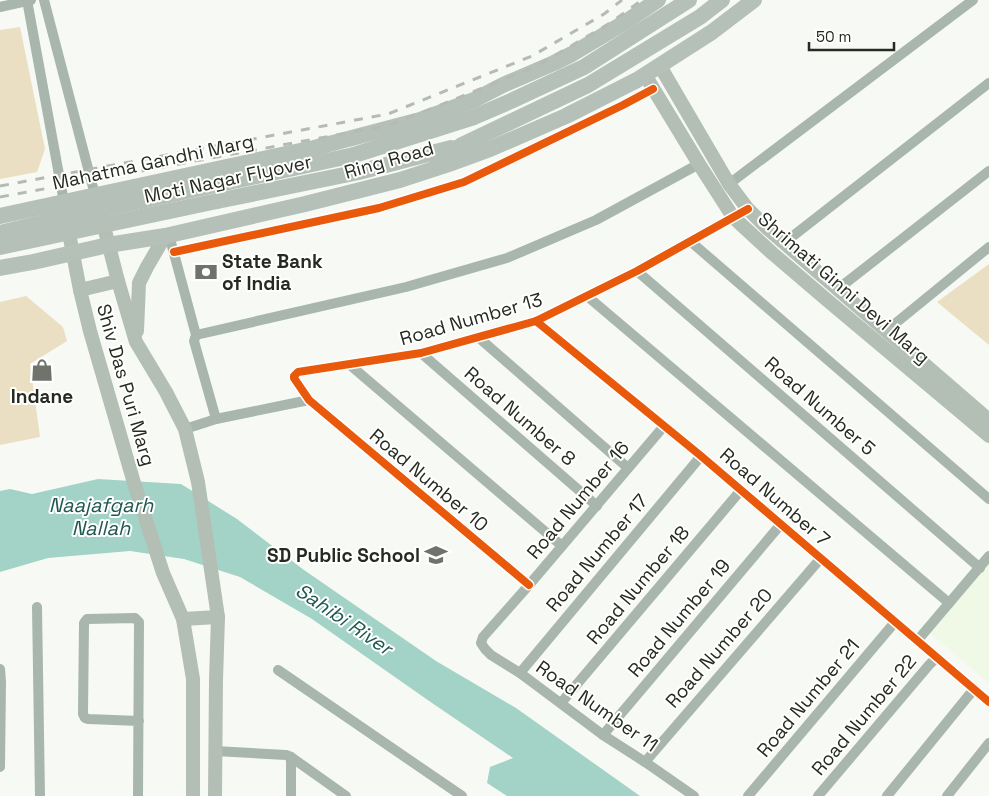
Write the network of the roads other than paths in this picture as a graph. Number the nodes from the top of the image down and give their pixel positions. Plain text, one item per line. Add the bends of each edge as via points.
1 (28, 0) edge
2 (44, 0) edge
3 (658, 0) edge
4 (689, 0) edge
5 (722, 0) edge
6 (754, 0) edge
7 (973, 0) edge
8 (0, 7) edge
9 (554, 63) junction
10 (660, 66) junction
11 (649, 82) junction
12 (989, 83) edge
13 (474, 117) junction
14 (462, 145) junction
15 (314, 148) joint
16 (699, 164) junction
17 (989, 171) edge
18 (197, 174) junction
19 (400, 180) junction
20 (730, 184) junction
21 (95, 195) junction
22 (65, 209) junction
23 (748, 209) junction
24 (0, 216) edge
25 (733, 217) junction
26 (207, 226) junction
27 (0, 233) edge
28 (167, 235) junction
29 (690, 241) junction
30 (784, 243) junction
31 (108, 245) junction
32 (0, 247) edge
33 (989, 247) edge
34 (74, 252) junction
35 (174, 252) junction
36 (0, 268) edge
37 (637, 271) junction
38 (118, 281) junction
39 (838, 289) junction
40 (80, 290) junction
41 (587, 296) junction
42 (536, 321) junction
43 (886, 331) junction
44 (196, 336) junction
45 (478, 337) junction
46 (136, 342) junction
47 (421, 353) junction
48 (350, 365) junction
49 (298, 372) joint
50 (309, 400) junction
51 (216, 419) junction
52 (989, 420) edge
53 (664, 426) junction
54 (185, 429) junction
55 (989, 436) edge
56 (702, 456) junction
57 (628, 468) junction
58 (742, 490) junction
59 (989, 499) edge
60 (597, 506) junction
61 (781, 524) junction
62 (562, 546) junction
63 (989, 556) edge
64 (820, 558) junction
65 (980, 568) junction
66 (529, 584) junction
67 (949, 603) junction
68 (37, 607) dead end
69 (218, 617) junction
70 (183, 618) junction
71 (895, 622) junction
72 (916, 641) junction
73 (482, 643) joint
74 (937, 658) junction
75 (0, 670) edge
76 (278, 670) dead end
77 (520, 673) junction
78 (974, 689) junction
79 (989, 702) edge
80 (562, 703) junction
81 (139, 721) junction
82 (603, 735) junction
83 (989, 743) edge
84 (215, 751) junction
85 (290, 757) junction
86 (645, 762) junction
87 (0, 767) edge
88 (40, 796) edge
89 (138, 796) edge
90 (193, 796) edge
91 (215, 796) edge
92 (291, 796) edge
93 (346, 796) edge
94 (462, 796) edge
95 (694, 796) edge
96 (748, 796) edge
97 (818, 796) edge
98 (887, 796) edge
99 (947, 796) edge

1 - 8 street
1 - 22 street
2 - 21 street
3 - 9 main road, Ring Road
4 - 13 main road via 584,67
5 - 14 main road via 700,17 588,85
6 - 10 main road, Ring Road
7 - 20 street
9 - 13 main road via 502,94
9 - 15 main road, Ring Road via 474,100 420,120
10 - 11 main road, Ring Road
10 - 20 main road, Shrimati Ginni Devi Marg
11 - 16 main road, Shrimati Ginni Devi Marg
11 - 19 main road, Ring Road via 490,149
11 - 35 street via 623,105 464,182 379,208
12 - 30 street
13 - 27 main road, bridge via 354,155
14 - 19 main road via 437,162
14 - 32 main road, Moti Nagar Flyover, bridge via 359,172
15 - 18 main road, Mahatma Gandhi Marg
16 - 25 main road, Shrimati Ginni Devi Marg
16 - 44 street via 596,220 507,258 406,287
17 - 39 street
18 - 21 main road, Mahatma Gandhi Marg
18 - 26 main road via 187,189 184,212 193,224
19 - 26 main road, Ring Road
20 - 23 main road, Shrimati Ginni Devi Marg
21 - 22 main road, Mahatma Gandhi Marg
21 - 31 main road, Shiv Das Puri Marg
22 - 24 main road, Mahatma Gandhi Marg
22 - 34 main road, Shiv Das Puri Marg
23 - 25 street, Road Number 13
23 - 30 main road, Shrimati Ginni Devi Marg
25 - 29 street, Road Number 13
25 - 55 main road, Shrimati Ginni Devi Marg
26 - 28 main road, Ring Road
28 - 31 main road, Ring Road
28 - 35 street
28 - 46 main road via 139,283
29 - 37 street, Road Number 13
29 - 59 street
30 - 39 main road, Shrimati Ginni Devi Marg
31 - 34 main road, Ring Road
31 - 38 main road, Shiv Das Puri Marg
33 - 43 street
34 - 36 main road, Ring Road
34 - 40 main road, Shiv Das Puri Marg
35 - 44 street
37 - 41 street, Road Number 13
37 - 65 street, Road Number 5
38 - 40 main road
38 - 46 main road, Shiv Das Puri Marg
39 - 43 main road, Shrimati Ginni Devi Marg
40 - 70 main road, Shiv Das Puri Marg via 134,483 163,573
41 - 42 street, Road Number 13
41 - 67 street
42 - 45 street, Road Number 13
42 - 53 street, Road Number 7
43 - 52 main road, Shrimati Ginni Devi Marg
44 - 51 street via 194,341
45 - 47 street, Road Number 13
45 - 57 street
46 - 54 main road, Shiv Das Puri Marg
47 - 48 street, Road Number 13
47 - 60 street, Road Number 8
48 - 49 street, Road Number 13
48 - 62 street
49 - 50 street, Road Number 10 via 294,378
50 - 51 street
50 - 66 street, Road Number 10
51 - 54 street
53 - 56 street, Road Number 7
53 - 57 street, Road Number 16
54 - 69 main road, Shiv Das Puri Marg via 198,482
56 - 58 street, Road Number 7
56 - 77 street, Road Number 17
57 - 60 street, Road Number 16
58 - 61 street, Road Number 7
58 - 80 street, Road Number 18
60 - 62 street, Road Number 16
61 - 64 street, Road Number 7
61 - 82 street, Road Number 19
62 - 66 street, Road Number 16
63 - 65 street
64 - 71 street, Road Number 7
64 - 86 street, Road Number 20
65 - 67 street
66 - 73 street, Road Number 16 via 483,637
67 - 72 street
68 - 88 street
69 - 70 main road
69 - 84 main road, Shiv Das Puri Marg
70 - 90 main road, Shiv Das Puri Marg via 193,679
71 - 72 street, Road Number 7
71 - 96 street, Road Number 21
72 - 74 street, Road Number 7
73 - 77 street, Road Number 11 via 492,655
74 - 78 street, Road Number 7
74 - 97 street, Road Number 22
75 - 87 street
76 - 94 street
77 - 80 street, Road Number 11
78 - 79 street, Road Number 7
78 - 98 street
80 - 82 street, Road Number 11
81 - 81 street via 138,621 135,618 87,619 84,623 84,716 88,719
81 - 89 street
82 - 86 street, Road Number 11
83 - 99 street
84 - 85 street
84 - 91 main road, Shiv Das Puri Marg
85 - 92 street
85 - 93 street
86 - 95 street, Road Number 11

